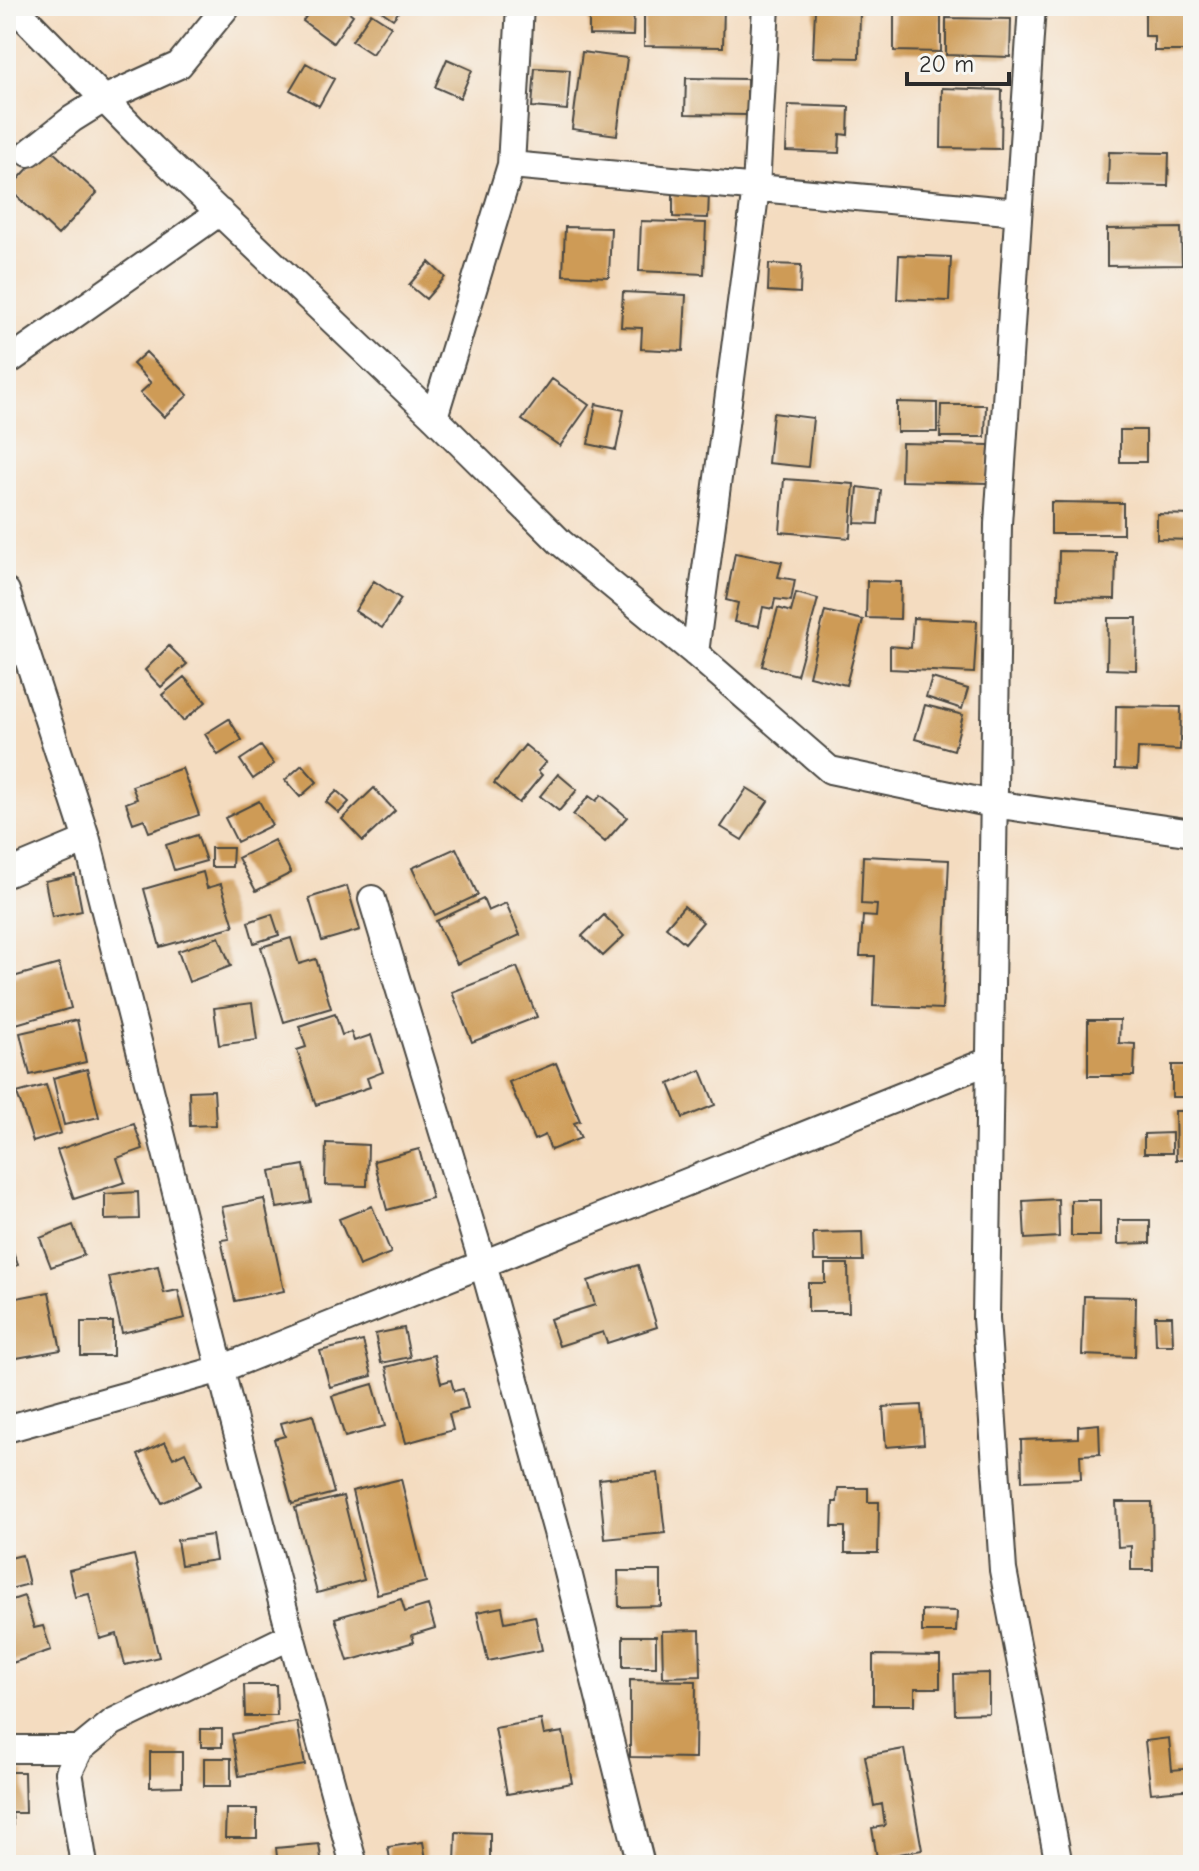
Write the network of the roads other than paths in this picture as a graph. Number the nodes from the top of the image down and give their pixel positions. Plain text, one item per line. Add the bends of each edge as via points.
1 (13, 6) edge
2 (227, 6) edge
3 (520, 6) edge
4 (766, 6) edge
5 (1032, 6) edge
6 (104, 99) junction
7 (29, 153) dead end
8 (511, 165) junction
9 (756, 188) junction
10 (220, 212) junction
11 (1018, 212) junction
12 (6, 363) edge
13 (434, 417) junction
14 (6, 591) edge
15 (695, 653) junction
16 (993, 804) junction
17 (1193, 833) edge
18 (87, 840) junction
19 (6, 874) edge
20 (372, 899) dead end
21 (989, 1061) junction
22 (483, 1264) junction
23 (221, 1369) junction
24 (6, 1429) edge
25 (291, 1636) junction
26 (6, 1749) edge
27 (80, 1749) junction
28 (84, 1865) edge
29 (354, 1865) edge
30 (641, 1865) edge
31 (1059, 1865) edge

1 - 6 street
2 - 6 street via 179,65
3 - 8 street
4 - 9 street
5 - 11 street
6 - 7 street
6 - 10 street
8 - 9 street
8 - 13 street
9 - 11 street
9 - 15 street
10 - 12 street
10 - 13 street
11 - 16 street via 998,524
13 - 15 street via 560,542
14 - 18 street
15 - 16 street via 830,770
16 - 17 street
16 - 21 street
18 - 19 street
18 - 23 street
20 - 22 street
21 - 22 street
21 - 31 street via 986,1318 1003,1570
22 - 23 street
22 - 30 street
23 - 24 street
23 - 25 street
25 - 27 street via 113,1722
25 - 29 street
26 - 27 street
27 - 28 street via 69,1772

